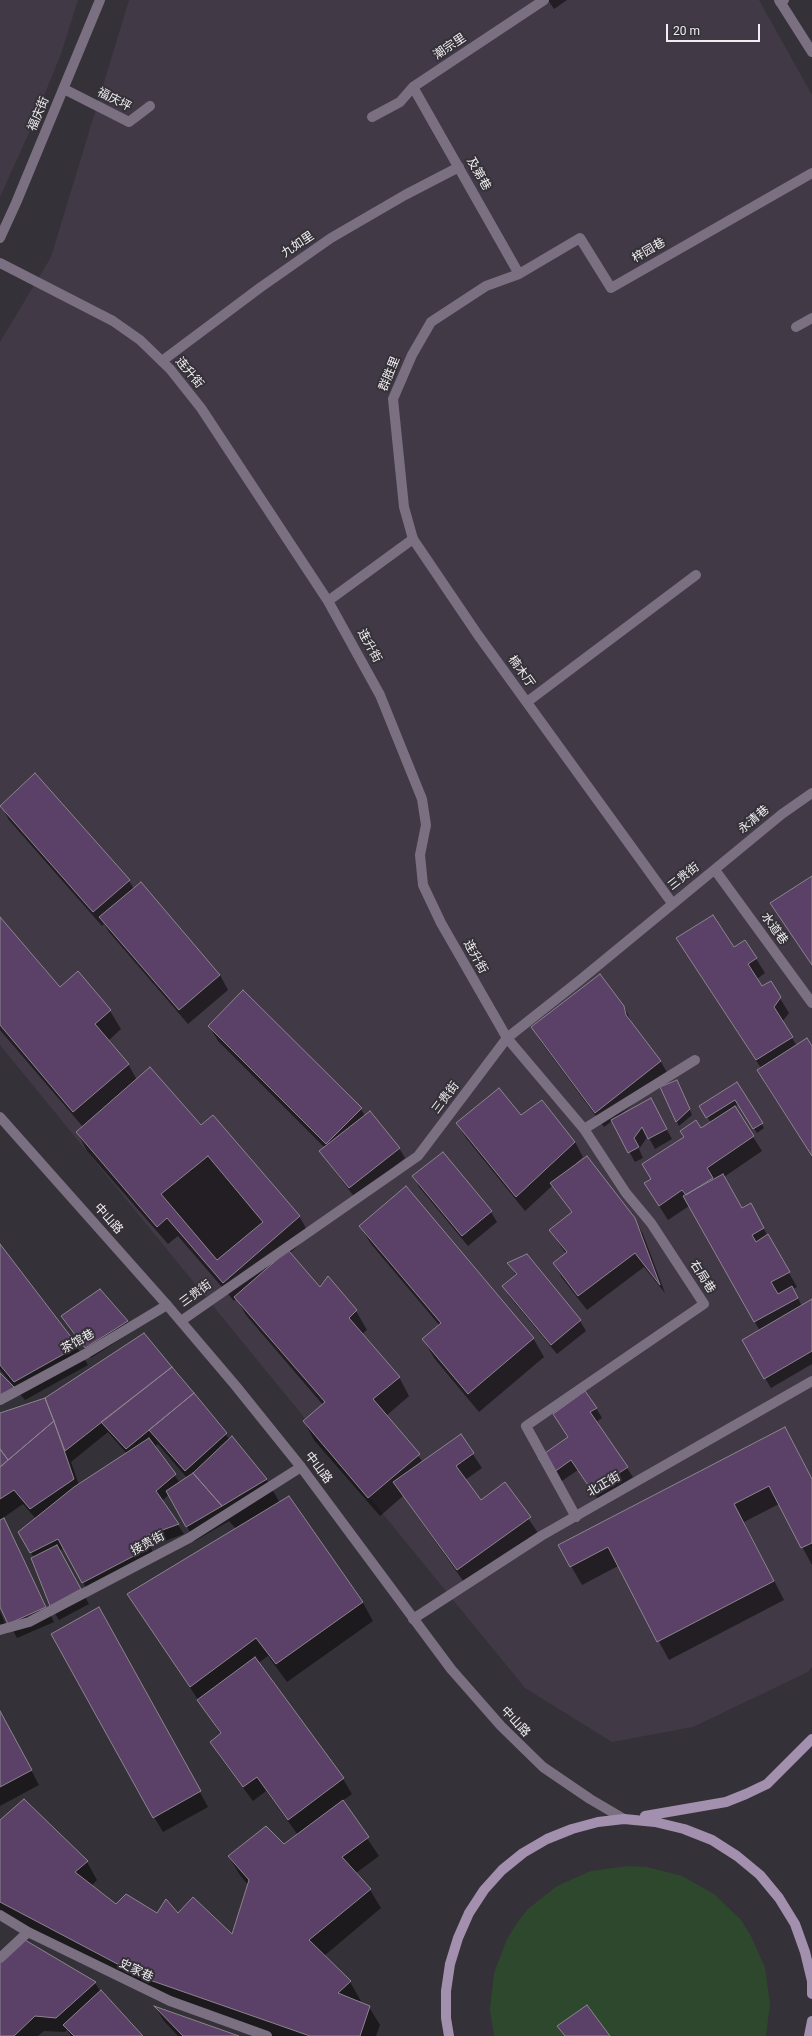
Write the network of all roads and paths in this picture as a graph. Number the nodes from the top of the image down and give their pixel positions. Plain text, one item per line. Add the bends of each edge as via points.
1 (100, 0) edge
2 (544, 0) edge
3 (781, 1) edge
4 (812, 52) edge
5 (413, 87) junction
6 (64, 89) junction
7 (150, 106) dead end
8 (372, 117) dead end
9 (459, 167) junction
10 (812, 173) edge
11 (0, 238) edge
12 (0, 263) edge
13 (520, 274) junction
14 (812, 318) edge
15 (796, 328) dead end
16 (162, 361) junction
17 (414, 539) junction
18 (696, 575) dead end
19 (328, 601) junction
20 (527, 702) junction
21 (812, 793) edge
22 (714, 870) junction
23 (672, 903) junction
24 (812, 1003) edge
25 (507, 1038) junction
26 (694, 1060) dead end
27 (0, 1117) edge
28 (584, 1129) junction
29 (167, 1305) junction
30 (181, 1321) junction
31 (812, 1382) edge
32 (0, 1400) edge
33 (301, 1467) junction
34 (576, 1516) junction
35 (413, 1619) junction
36 (0, 1630) edge
37 (812, 1739) edge
38 (624, 1819) junction
39 (0, 1915) edge
40 (28, 1932) junction
41 (0, 1958) edge
42 (812, 1978) edge
43 (812, 1981) edge
44 (812, 1994) edge
45 (446, 2018) junction
46 (812, 2021) edge
47 (268, 2036) edge
48 (446, 2036) edge
49 (449, 2036) edge
50 (810, 2036) edge

1 - 6 street, 福庆街
2 - 5 street, 潮宗里
3 - 4 street
5 - 8 street, 潮宗里 via 400,102
5 - 9 street, 及第巷
6 - 7 street, 福庆坪 via 129,122
6 - 11 street, 福庆街
9 - 13 street, 及第巷
9 - 16 street, 九如里 via 331,238
10 - 13 street, 梓园巷 via 611,288 580,238
12 - 16 street, 连升街 via 113,321 140,340
13 - 17 street, 群胜里 via 486,286 431,322 412,355 393,399 404,507
14 - 15 street
16 - 19 street, 连升街 via 201,408
17 - 19 street
17 - 20 street, 楠木厅 via 478,635
18 - 20 street
19 - 25 street, 连升街 via 380,695 422,799 426,825 420,855 423,885 441,923
20 - 23 street, 楠木厅
21 - 22 street, 永清巷 via 782,814
22 - 23 street, 三贵街
22 - 24 street, 水道巷
23 - 25 street, 三贵街
25 - 28 street, 连升街
25 - 30 street, 三贵街 via 418,1156
26 - 28 street
27 - 29 street, 中山路
28 - 34 street, 右局巷 via 626,1193 651,1223 704,1304 526,1426
29 - 30 street, 中山路
29 - 32 street, 茶馆巷 via 87,1353
30 - 33 street, 中山路
31 - 34 street, 北正街
33 - 35 street, 中山路
33 - 36 street, 接贵街 via 189,1538 29,1622
34 - 35 street, 北正街 via 507,1557
35 - 38 street, 中山路 via 451,1668 520,1747 566,1783
37 - 38 main road via 767,1784 746,1794 726,1802 695,1809
38 - 43 main road via 655,1822 705,1837 737,1856 760,1875 779,1898 795,1924
38 - 45 main road via 598,1822 547,1839 523,1853 502,1870 484,1890 469,1913 450,1964
39 - 40 street, 史家巷
40 - 41 street
40 - 47 street, 史家巷 via 170,2001
42 - 43 main road
43 - 44 main road
45 - 48 main road
45 - 49 main road
46 - 50 main road

